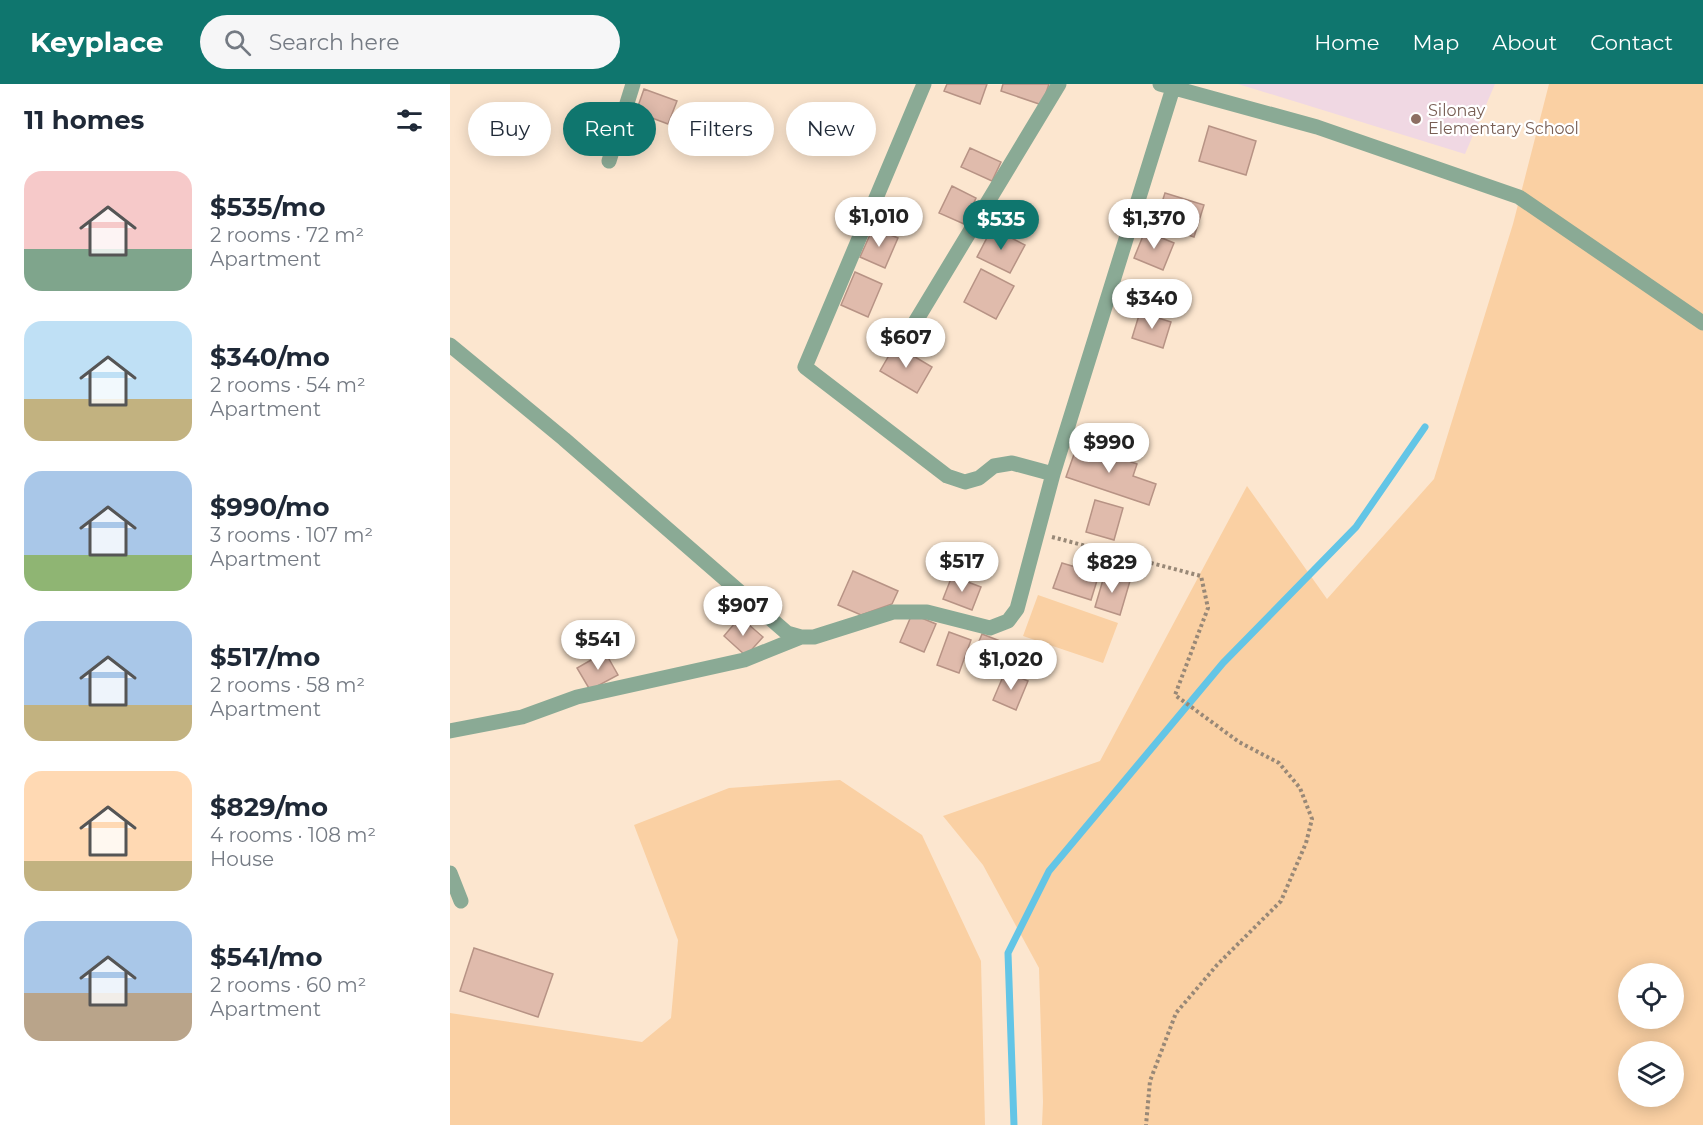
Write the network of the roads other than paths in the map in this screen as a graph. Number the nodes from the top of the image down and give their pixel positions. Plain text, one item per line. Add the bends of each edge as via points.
1 (633, 84) edge
2 (924, 84) edge
3 (1059, 84) edge
4 (1167, 86) edge
5 (609, 161) dead end
6 (1703, 323) edge
7 (904, 339) dead end
8 (450, 345) edge
9 (1053, 474) junction
10 (801, 637) junction
11 (450, 731) edge
12 (450, 873) edge
13 (461, 901) dead end

1 - 5 street
2 - 9 street via 805,367 947,476 964,482 978,478 994,466 1012,463
3 - 7 street
4 - 6 street via 1317,127 1519,197
4 - 9 street
8 - 10 street via 787,633
9 - 10 street via 1017,609 1008,621 990,628 927,612 893,612 814,637
10 - 11 street via 744,660 577,697 522,717
12 - 13 street

